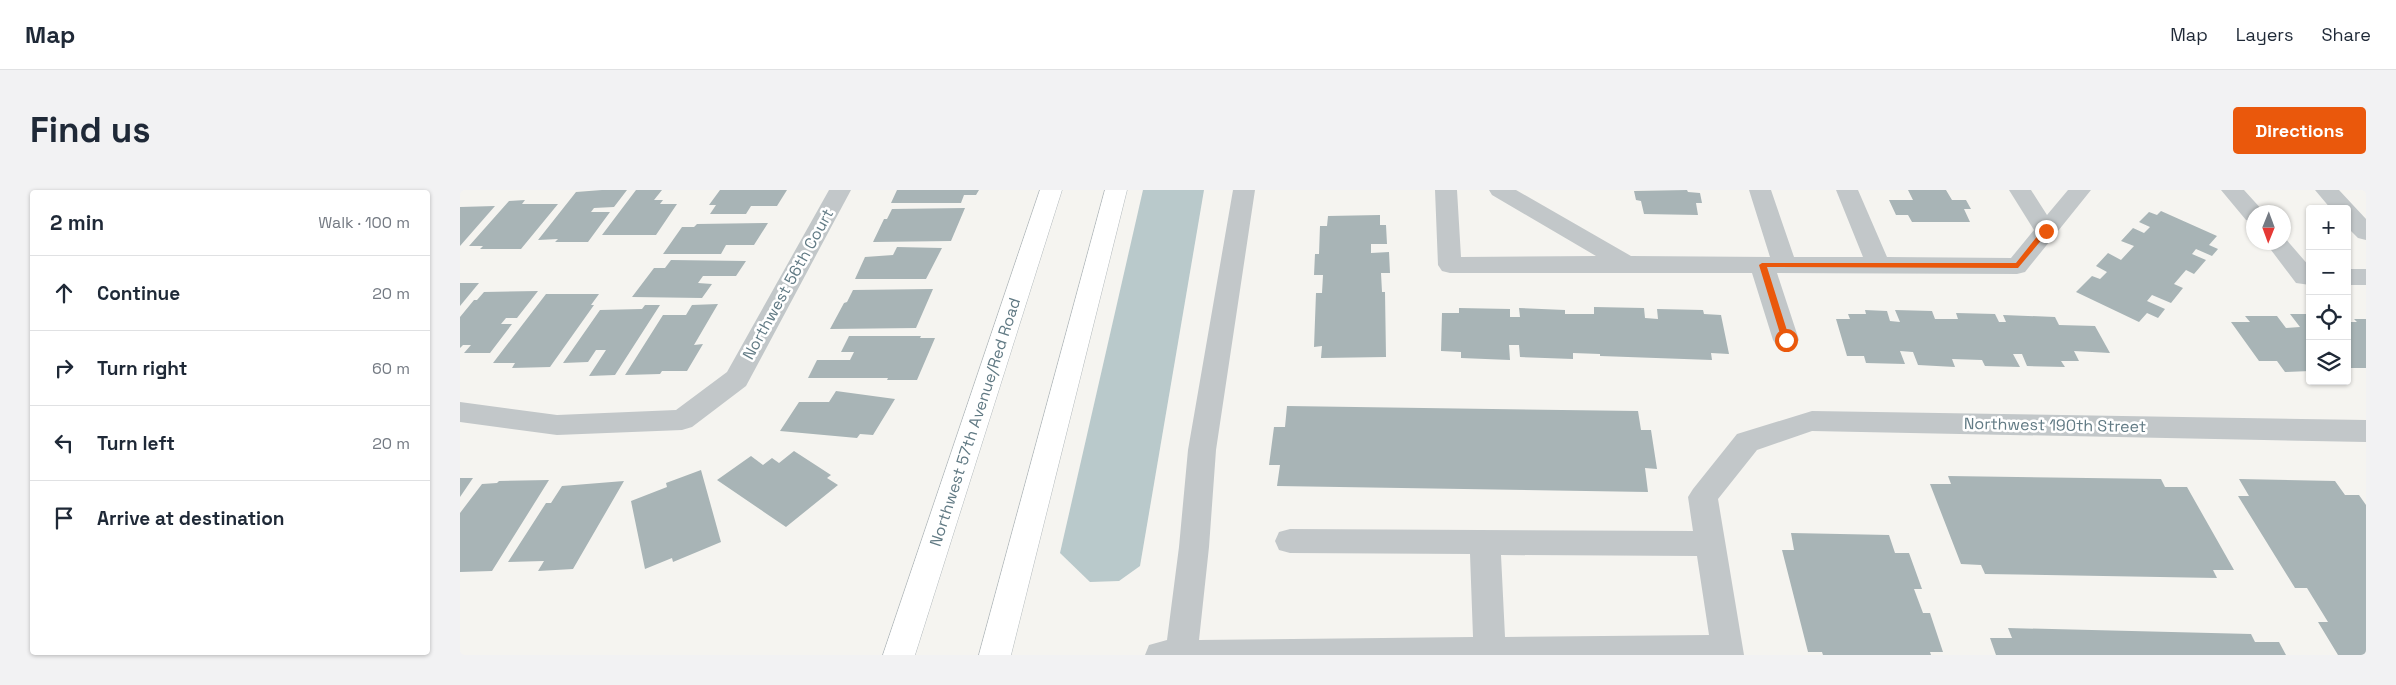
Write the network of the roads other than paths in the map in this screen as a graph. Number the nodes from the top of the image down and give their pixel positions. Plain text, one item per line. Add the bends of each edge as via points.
1 (840, 190) edge
2 (1051, 190) edge
3 (1116, 190) edge
4 (1244, 190) edge
5 (1446, 190) edge
6 (1500, 190) edge
7 (1760, 190) edge
8 (1847, 190) edge
9 (2020, 190) edge
10 (2080, 190) edge
11 (2232, 190) edge
12 (2326, 190) edge
13 (2340, 205) edge
14 (2246, 206) edge
15 (2351, 216) edge
16 (2046, 231) junction
17 (2366, 233) edge
18 (2283, 250) edge
19 (1627, 264) junction
20 (1774, 265) junction
21 (1878, 266) junction
22 (2306, 277) edge
23 (2351, 277) edge
24 (2366, 278) edge
25 (1786, 340) dead end
26 (460, 412) edge
27 (2366, 430) edge
28 (1290, 541) dead end
29 (1485, 542) junction
30 (1710, 544) junction
31 (1490, 652) junction
32 (1727, 652) edge
33 (1292, 654) edge
34 (900, 655) edge
35 (995, 655) edge
36 (1161, 655) edge
37 (1180, 655) edge

1 - 26 street, Northwest 56th Court via 737,378 682,420 557,425
2 - 34 main road, Northwest 57th Avenue/Red Road
3 - 35 main road
4 - 37 street via 1202,450
5 - 19 street via 1450,265
6 - 19 street
7 - 20 street
8 - 21 street
9 - 16 street
10 - 16 street
11 - 14 street
12 - 13 street
15 - 17 street
16 - 21 street via 2018,266
18 - 22 street
19 - 20 street
20 - 21 street
20 - 25 street
23 - 24 street
27 - 30 street, Northwest 190th Street via 1812,421 1747,442 1703,497
28 - 29 street
29 - 30 street
29 - 31 street
30 - 32 street
31 - 32 street
31 - 33 street
33 - 37 street
36 - 37 street

